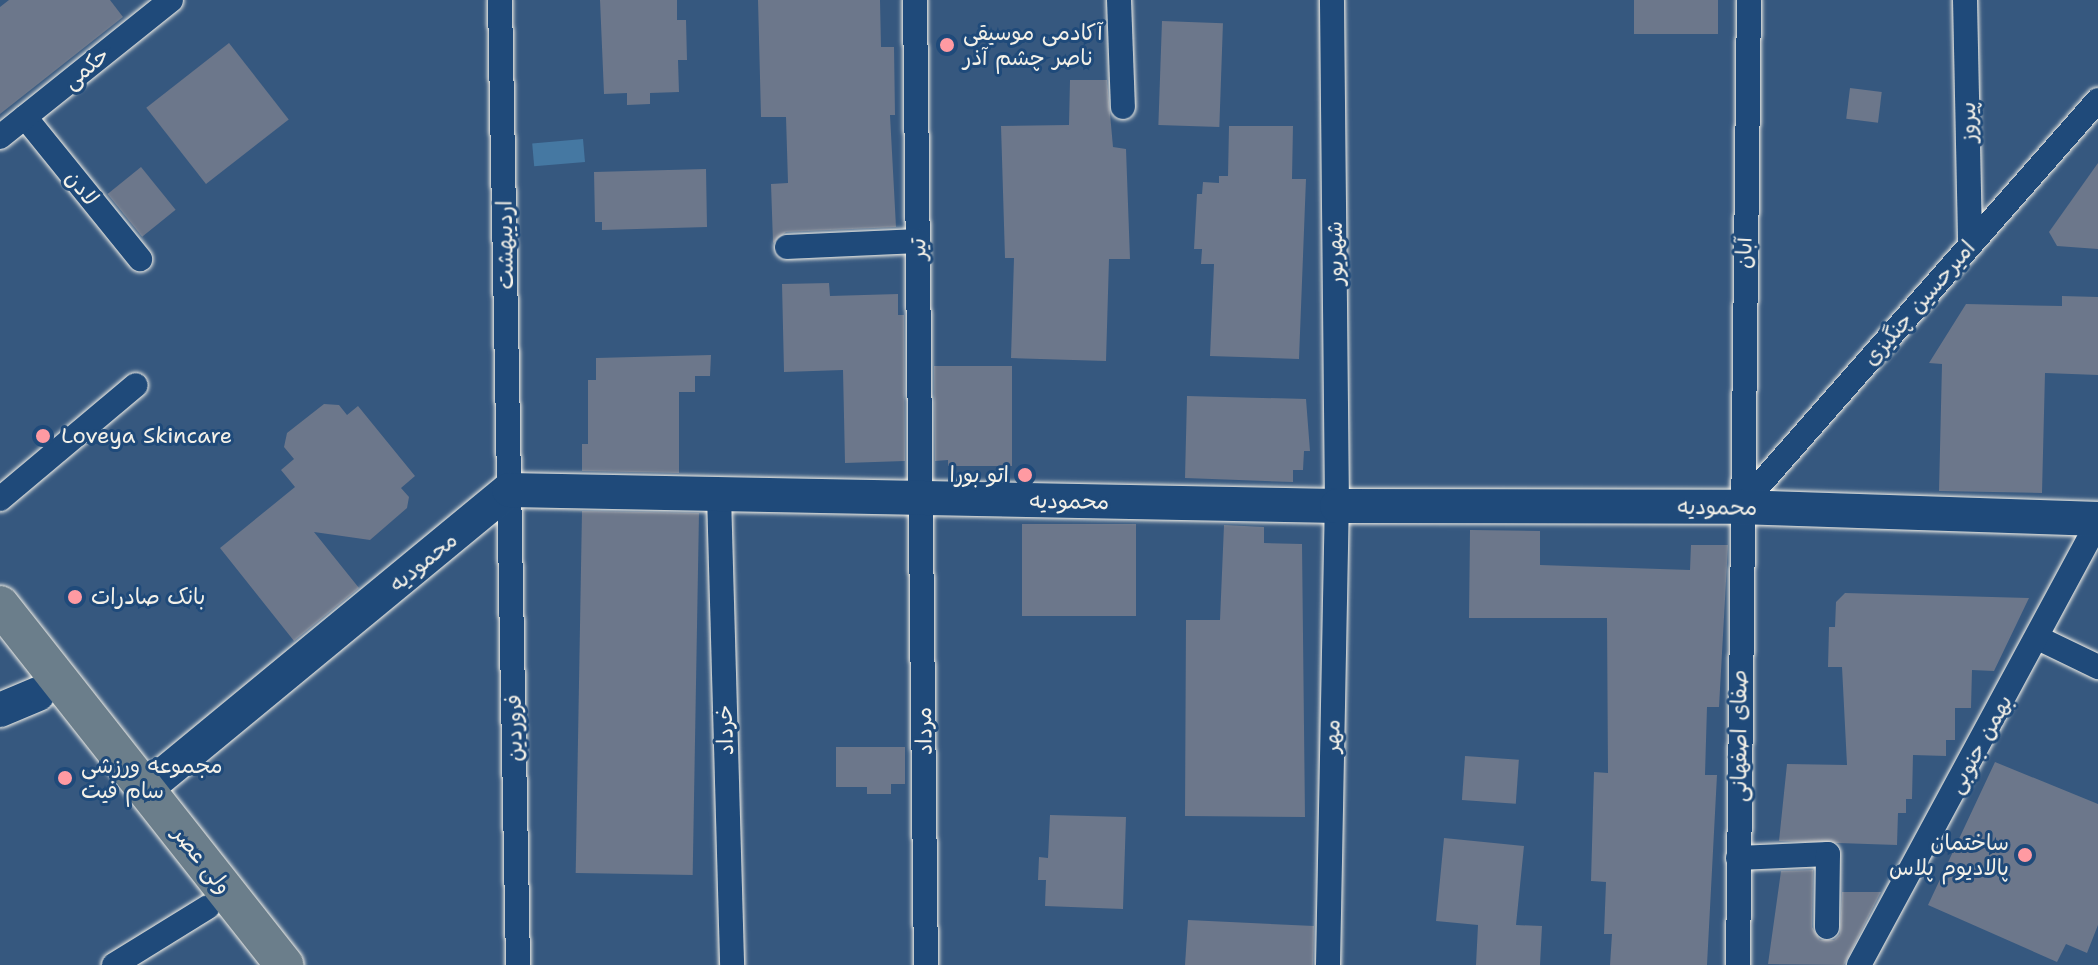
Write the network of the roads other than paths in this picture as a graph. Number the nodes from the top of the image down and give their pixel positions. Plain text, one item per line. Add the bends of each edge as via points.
1 (171, 0) edge
2 (500, 0) edge
3 (915, 0) edge
4 (1119, 0) edge
5 (1332, 0) edge
6 (1749, 0) edge
7 (1965, 0) edge
8 (2098, 100) edge
9 (1123, 107) dead end
10 (25, 117) junction
11 (0, 137) edge
12 (918, 241) junction
13 (1970, 245) junction
14 (787, 247) dead end
15 (140, 259) dead end
16 (136, 385) dead end
17 (509, 490) junction
18 (719, 495) junction
19 (921, 498) junction
20 (0, 499) edge
21 (1337, 506) junction
22 (1740, 507) junction
23 (2098, 520) edge
24 (0, 605) edge
25 (2038, 638) junction
26 (0, 647) edge
27 (2098, 667) edge
28 (38, 694) junction
29 (0, 710) edge
30 (147, 788) junction
31 (1738, 858) junction
32 (208, 907) junction
33 (1827, 927) dead end
34 (114, 965) edge
35 (254, 965) edge
36 (284, 965) edge
37 (518, 965) edge
38 (732, 965) edge
39 (926, 965) edge
40 (1328, 965) edge
41 (1738, 965) edge
42 (1859, 965) edge

1 - 10 street, حکمی
2 - 17 street, اردیبهشت
3 - 12 street, تیر
4 - 9 street
5 - 21 street, شهریور
6 - 22 street, آبان
7 - 13 street, پیروز
8 - 13 street, امیرحسین چنگیزی
10 - 11 street, حکمی
10 - 15 street, لادن
12 - 14 street
12 - 19 street, تیر
13 - 22 street, امیرحسین چنگیزی
16 - 20 street
17 - 18 street, محمودیه
17 - 30 street, محمودیه
17 - 37 street, فروردین
18 - 19 street, محمودیه
18 - 38 street, خرداد
19 - 21 street, محمودیه
19 - 39 street, مرداد
21 - 22 street, محمودیه
21 - 40 street, مهر
22 - 23 street, محمودیه
22 - 31 street, صفای اصفهانی
23 - 25 street, بهمن جنوبی
24 - 30 main road, ولی عصر
25 - 27 street
25 - 42 street, بهمن جنوبی
26 - 28 main road, ولی عصر
28 - 29 street
28 - 32 main road, ولی عصر
30 - 36 main road, ولی عصر
31 - 33 street via 1828,854
31 - 41 street, صفای اصفهانی
32 - 34 street
32 - 35 main road, ولی عصر

